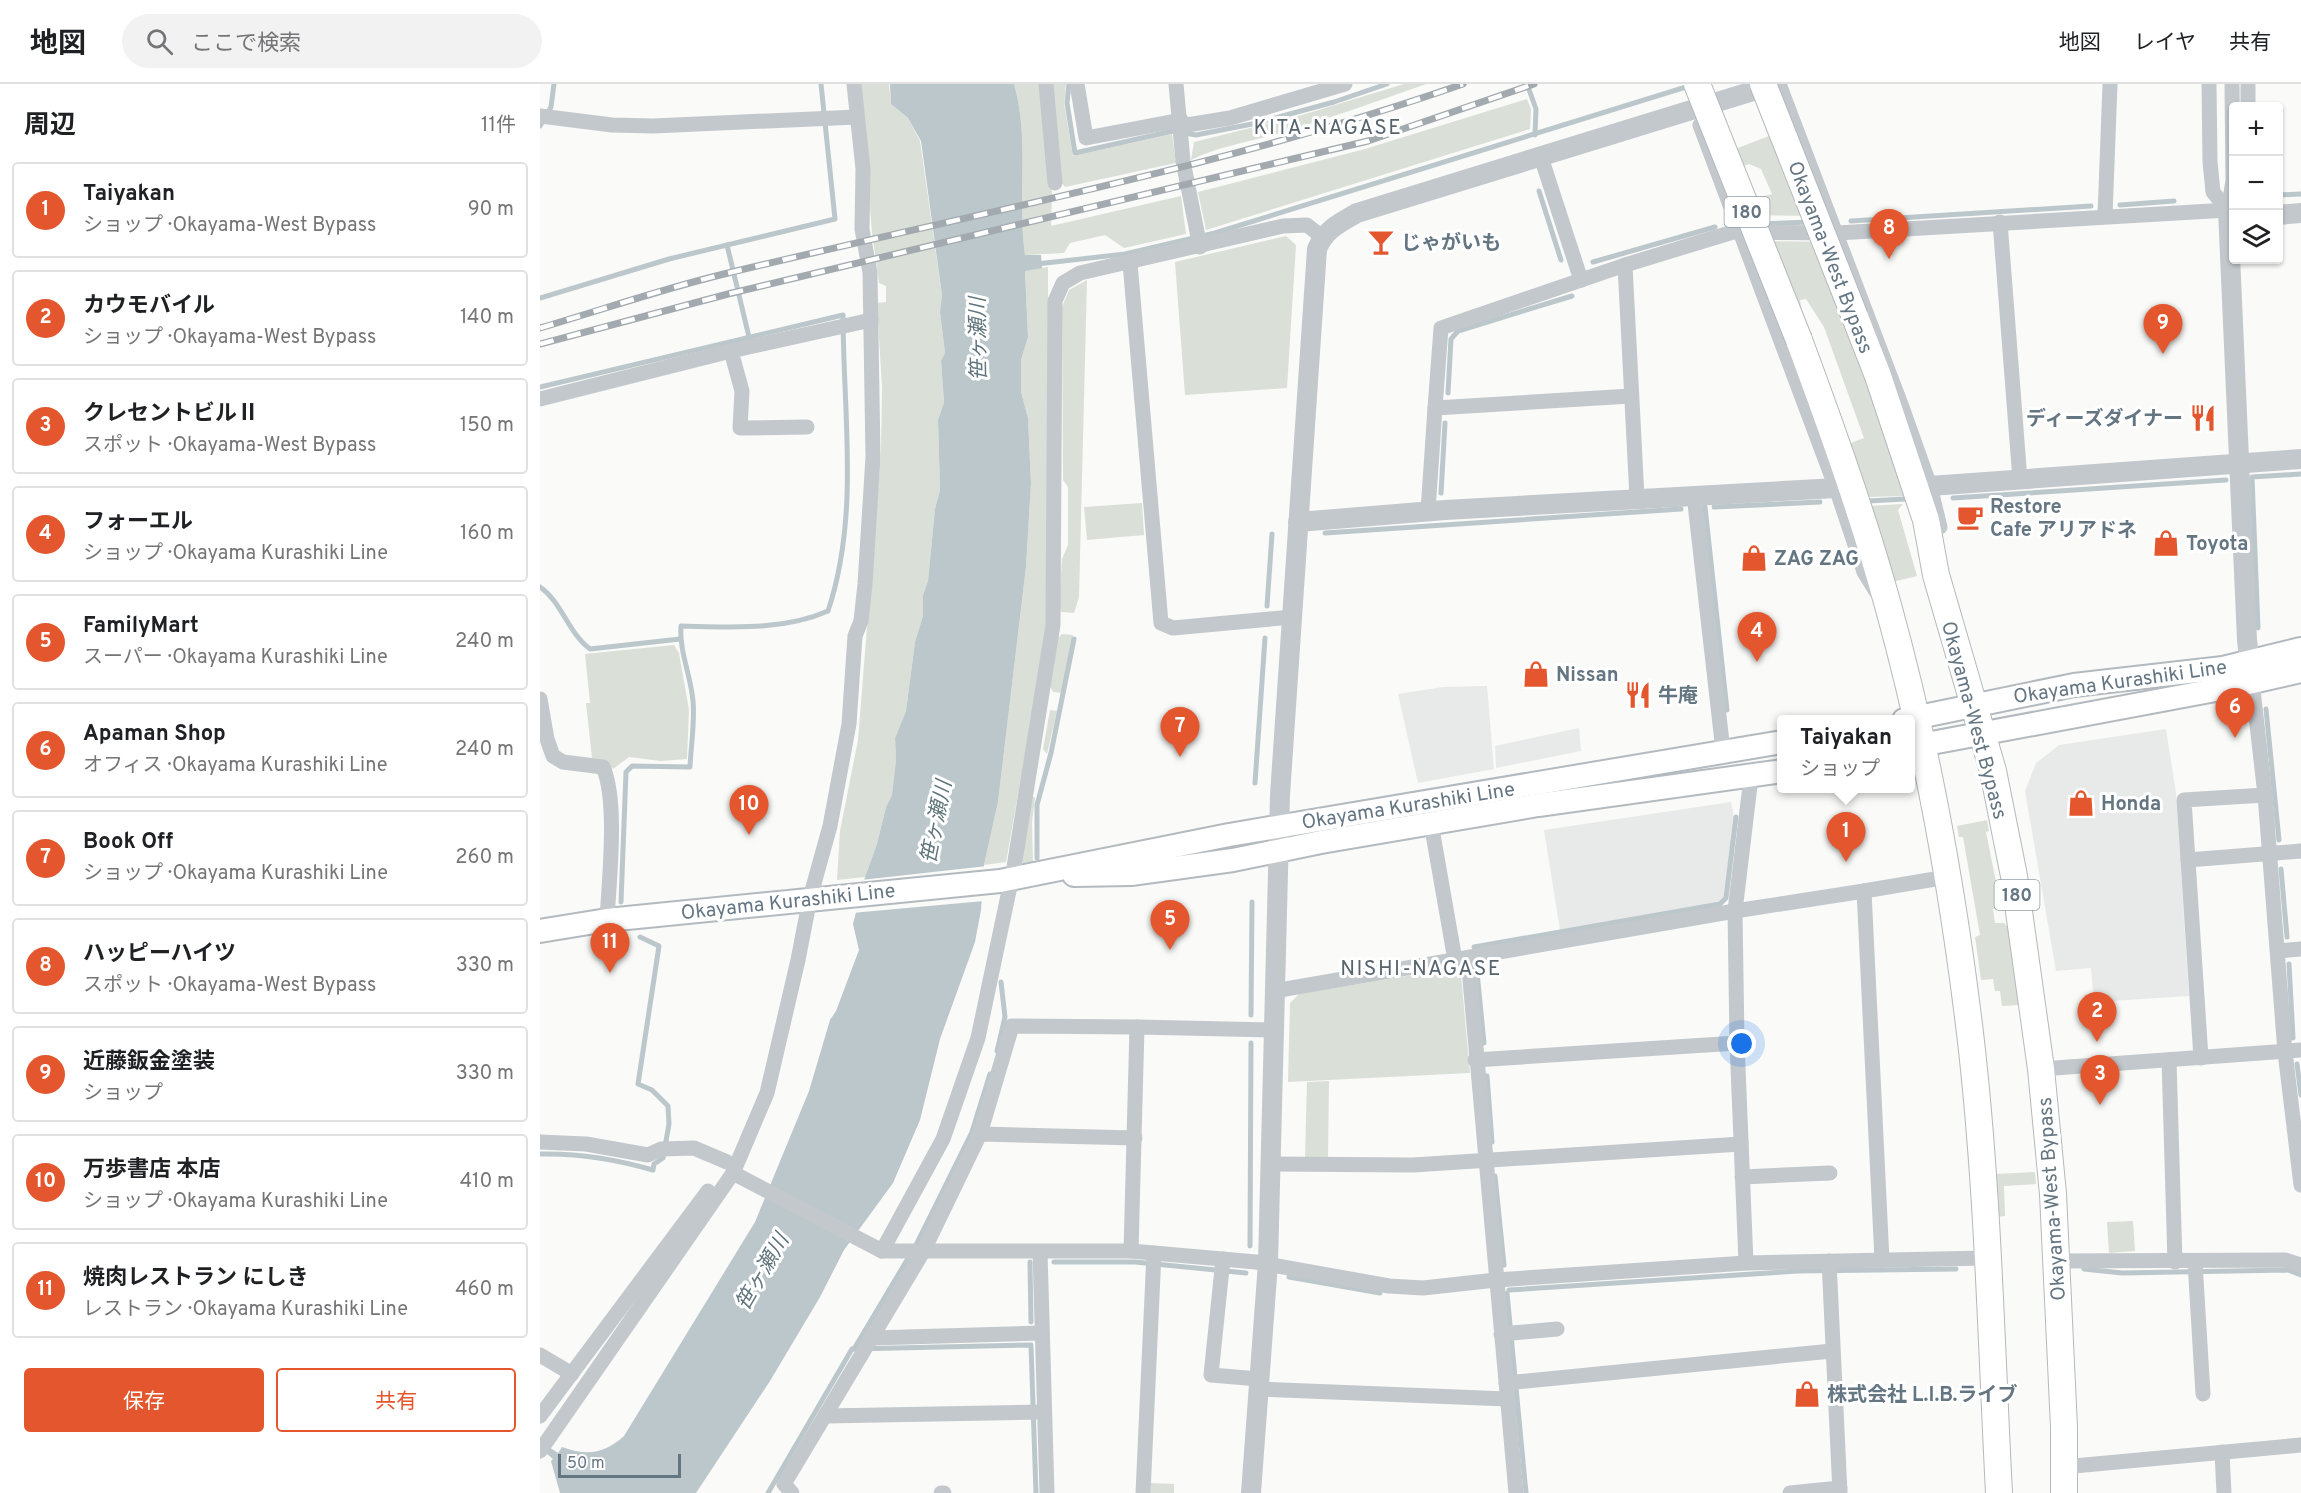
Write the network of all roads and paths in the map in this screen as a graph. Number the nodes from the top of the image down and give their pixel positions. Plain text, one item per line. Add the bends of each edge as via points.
1 (854, 84) edge
2 (1046, 84) edge
3 (1077, 84) edge
4 (1176, 84) edge
5 (1345, 84) edge
6 (1697, 84) edge
7 (1763, 84) edge
8 (1778, 84) edge
9 (2110, 84) edge
10 (2209, 84) edge
11 (2232, 84) edge
12 (2248, 84) edge
13 (2248, 102) edge
14 (1694, 110) junction
15 (544, 117) edge
16 (857, 117) junction
17 (1181, 128) junction
18 (2233, 156) edge
19 (1541, 157) junction
20 (1055, 183) dead end
21 (2229, 205) edge
22 (2229, 208) edge
23 (2232, 210) edge
24 (2301, 213) edge
25 (2283, 215) edge
26 (2105, 216) junction
27 (2000, 222) junction
28 (1741, 232) junction
29 (1837, 232) junction
30 (1322, 237) junction
31 (1199, 241) junction
32 (1130, 263) junction
33 (1625, 265) junction
34 (1581, 280) junction
35 (871, 321) junction
36 (731, 351) junction
37 (1631, 396) junction
38 (540, 399) edge
39 (1435, 408) junction
40 (807, 427) dead end
41 (2301, 459) edge
42 (2239, 463) junction
43 (2020, 480) junction
44 (1930, 486) junction
45 (1836, 488) junction
46 (1694, 495) junction
47 (1637, 498) junction
48 (1428, 511) junction
49 (1298, 522) junction
50 (1936, 574) junction
51 (1889, 610) junction
52 (1292, 617) junction
53 (2301, 649) edge
54 (2251, 671) junction
55 (2301, 671) edge
56 (540, 699) edge
57 (1973, 705) junction
58 (1909, 715) edge
59 (1915, 717) edge
60 (1981, 733) junction
61 (1777, 743) edge
62 (1916, 746) edge
63 (1723, 751) junction
64 (1777, 772) edge
65 (1751, 777) junction
66 (2265, 795) junction
67 (1431, 823) junction
68 (1278, 826) junction
69 (1277, 850) junction
70 (2301, 851) edge
71 (2271, 855) junction
72 (2188, 860) junction
73 (1036, 874) junction
74 (1947, 877) junction
75 (1005, 880) junction
76 (1863, 891) junction
77 (814, 898) junction
78 (1735, 911) junction
79 (607, 920) junction
80 (540, 931) edge
81 (2301, 949) edge
82 (2278, 951) junction
83 (1462, 959) junction
84 (1274, 991) junction
85 (1137, 1027) junction
86 (1273, 1030) junction
87 (1737, 1043) junction
88 (2301, 1050) edge
89 (2285, 1052) junction
90 (2201, 1058) junction
91 (1475, 1060) junction
92 (2169, 1060) junction
93 (2041, 1069) junction
94 (980, 1134) junction
95 (1135, 1138) junction
96 (540, 1142) edge
97 (1741, 1144) junction
98 (2299, 1153) edge
99 (1485, 1160) junction
100 (1270, 1164) junction
101 (733, 1170) junction
102 (1830, 1173) dead end
103 (1742, 1177) junction
104 (2301, 1185) edge
105 (878, 1250) junction
106 (916, 1251) junction
107 (1131, 1251) junction
108 (1040, 1252) junction
109 (1987, 1258) junction
110 (1154, 1260) junction
111 (1882, 1260) junction
112 (2056, 1261) junction
113 (2175, 1262) junction
114 (1268, 1263) junction
115 (1746, 1263) junction
116 (2301, 1265) edge
117 (1223, 1266) junction
118 (1829, 1267) junction
119 (2195, 1268) junction
120 (1496, 1280) junction
121 (1557, 1329) dead end
122 (1042, 1333) junction
123 (1507, 1333) junction
124 (867, 1345) junction
125 (1832, 1351) junction
126 (540, 1355) edge
127 (572, 1374) junction
128 (1259, 1384) junction
129 (1511, 1387) junction
130 (2203, 1394) dead end
131 (1037, 1413) junction
132 (540, 1416) edge
133 (825, 1416) junction
134 (2301, 1445) edge
135 (542, 1448) edge
136 (2222, 1452) junction
137 (2063, 1467) junction
138 (1840, 1490) edge
139 (792, 1493) edge
140 (1047, 1493) edge
141 (1143, 1493) edge
142 (1251, 1493) edge
143 (1516, 1493) edge
144 (1790, 1493) edge
145 (1999, 1493) edge
146 (2064, 1493) edge
147 (2224, 1493) edge

1 - 16 street
2 - 20 street
3 - 17 street via 1086,138
4 - 17 street
5 - 17 street
6 - 51 highway, 180, bridge via 1845,466
7 - 50 highway, Okayama-West Bypass / 180, bridge via 1912,475 1926,520
8 - 14 street
8 - 29 street
9 - 26 street
10 - 21 street via 2213,192
11 - 18 street
12 - 13 street
14 - 19 street
14 - 28 street
15 - 16 street via 653,126
16 - 35 street
17 - 31 street via 1183,161
19 - 30 street via 1357,213
19 - 34 street
22 - 26 street
23 - 42 street
24 - 25 street
26 - 27 street
27 - 29 street
27 - 43 street
28 - 29 street
28 - 33 street
28 - 45 street
29 - 44 street
30 - 31 street via 1307,225
30 - 49 street via 1314,264
31 - 32 street
32 - 52 street via 1161,623 1173,628
32 - 75 street via 1080,273 1063,283 1055,301 1053,625 1043,701
33 - 34 street
33 - 37 street
34 - 39 street via 1441,328
35 - 36 street
35 - 77 street via 873,457 865,584 861,621 855,636 844,757
36 - 38 street
36 - 40 street via 742,391 740,428
37 - 39 street
37 - 47 street
39 - 48 street
41 - 42 street
42 - 43 street
42 - 54 street
43 - 44 street
44 - 50 street via 1941,531
45 - 46 street
45 - 51 street via 1864,572
46 - 47 street
46 - 63 street
47 - 48 street
48 - 49 street
49 - 52 street
50 - 57 highway, Okayama-West Bypass / 180
51 - 58 highway, 180
52 - 68 street
53 - 54 main road, Okayama Kurashiki Line
54 - 55 main road, Okayama Kurashiki Line
54 - 57 main road, Okayama Kurashiki Line via 2223,668 2083,684
54 - 60 main road, Okayama Kurashiki Line
54 - 66 street
56 - 79 street via 553,756 563,762 603,766 607,776
57 - 59 main road, Okayama Kurashiki Line
57 - 60 highway, Okayama-West Bypass / 180
60 - 62 main road, Okayama Kurashiki Line
60 - 93 highway, Okayama-West Bypass / 180 via 1993,771 2014,876
61 - 63 main road, Okayama Kurashiki Line
62 - 74 highway, 180
63 - 68 main road, Okayama Kurashiki Line
64 - 65 main road, Okayama Kurashiki Line
65 - 67 main road, Okayama Kurashiki Line
65 - 78 street
66 - 71 street
66 - 72 street via 2184,800
67 - 69 main road, Okayama Kurashiki Line
67 - 83 street
68 - 69 street
68 - 73 main road, Okayama Kurashiki Line
69 - 73 main road, Okayama Kurashiki Line via 1131,874
69 - 84 street
70 - 71 street
71 - 72 street
71 - 82 street
72 - 90 street
73 - 75 main road, Okayama Kurashiki Line
74 - 76 street
74 - 109 highway, 180 via 1971,1046
75 - 77 main road, Okayama Kurashiki Line
75 - 105 street via 978,1038 943,1139
76 - 78 street
76 - 111 street
77 - 79 main road, Okayama Kurashiki Line
77 - 101 street via 767,1093
78 - 83 street
78 - 87 street
79 - 80 main road, Okayama Kurashiki Line
81 - 82 street
82 - 89 street
83 - 84 street
83 - 91 street
84 - 86 street
85 - 86 street
85 - 94 street via 1012,1026
85 - 95 street
86 - 100 street
87 - 91 street
87 - 97 street
88 - 89 street
89 - 90 street
89 - 98 street
90 - 92 street
91 - 99 street
92 - 93 street
92 - 113 street
93 - 112 highway, Okayama-West Bypass / 180
94 - 95 street
94 - 106 street
95 - 107 street
96 - 101 street via 586,1144 648,1155 694,1148
97 - 99 street
97 - 103 street
98 - 104 street
99 - 100 street via 1413,1165
99 - 120 street
100 - 114 street
101 - 105 street
101 - 127 street
101 - 135 street
102 - 103 street
103 - 115 street
105 - 106 street
106 - 108 street
106 - 124 street
107 - 108 street
107 - 110 street
108 - 122 street
109 - 111 street
109 - 145 highway, 180
110 - 117 street
110 - 141 street
111 - 118 street
112 - 113 street
112 - 137 highway, Okayama-West Bypass / 180
113 - 119 street
114 - 117 street
114 - 120 street via 1389,1286 1423,1288
114 - 128 street
115 - 118 street
115 - 120 street
116 - 119 street via 2285,1260
117 - 128 street via 1211,1375
118 - 125 street
119 - 130 street
120 - 123 street
121 - 123 street
122 - 124 street
122 - 131 street
123 - 129 street
124 - 133 street
125 - 129 street
125 - 138 street
126 - 127 street
127 - 132 street
128 - 129 street
128 - 142 street
129 - 143 street
131 - 133 street
131 - 140 street
133 - 139 street via 784,1484
134 - 136 street
136 - 137 street
136 - 147 street
137 - 146 highway, Okayama-West Bypass / 180
138 - 144 street

